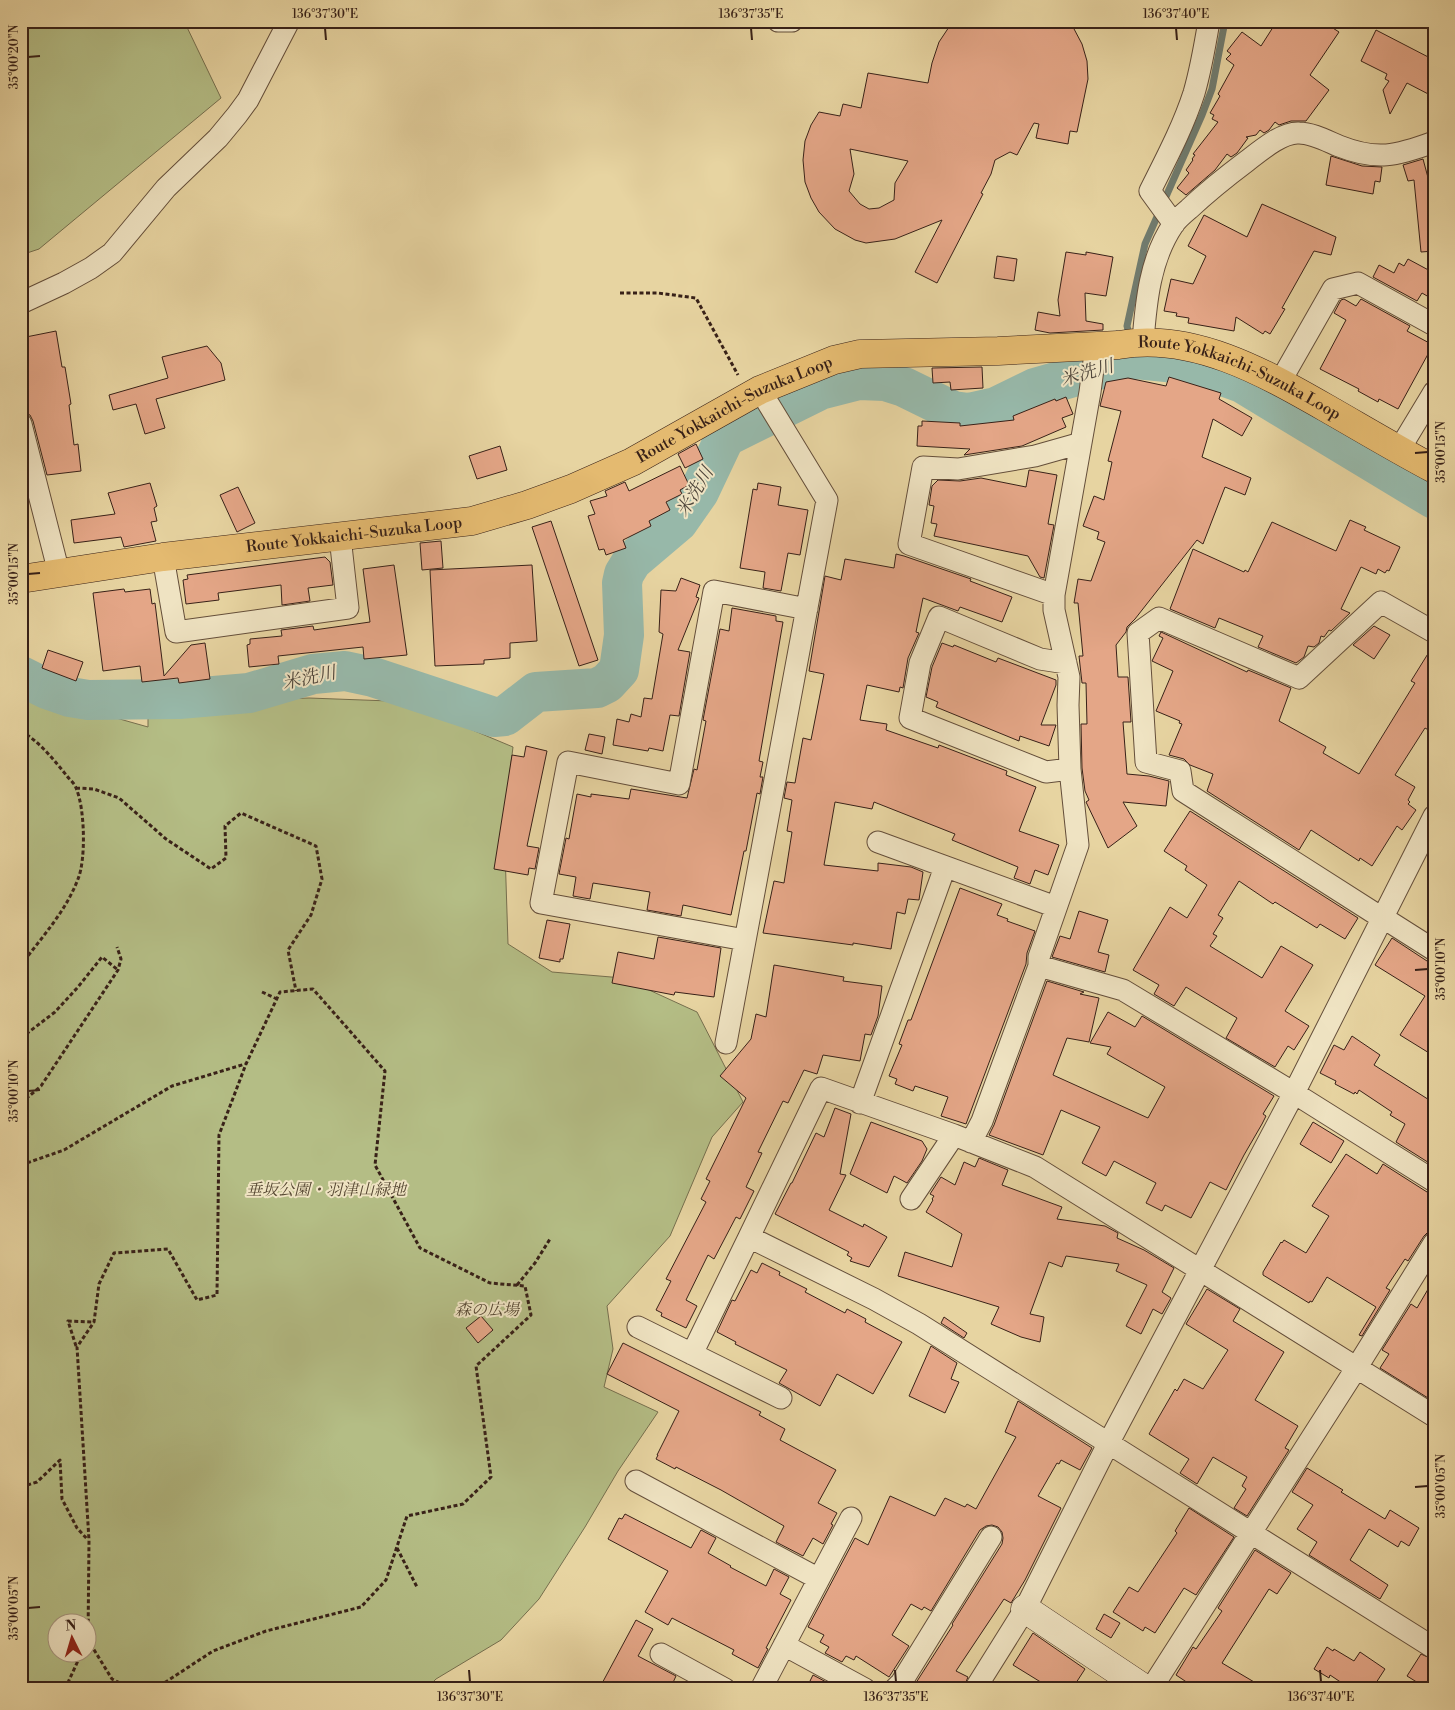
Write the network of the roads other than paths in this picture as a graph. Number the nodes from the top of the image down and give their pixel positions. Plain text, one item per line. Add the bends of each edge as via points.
1 (289, 21) edge
2 (778, 21) edge
3 (792, 21) edge
4 (1209, 21) edge
5 (1434, 142) edge
6 (1172, 220) junction
7 (21, 302) edge
8 (1434, 325) edge
9 (1124, 343) junction
10 (1280, 382) junction
11 (1434, 392) edge
12 (757, 395) junction
13 (21, 424) edge
14 (1081, 443) junction
15 (1399, 450) junction
16 (1434, 469) edge
17 (340, 537) junction
18 (163, 556) junction
19 (59, 574) junction
20 (21, 579) edge
21 (1054, 595) junction
22 (807, 609) junction
23 (1434, 632) edge
24 (1066, 663) junction
25 (1070, 769) junction
26 (1434, 816) edge
27 (878, 842) dead end
28 (945, 867) junction
29 (1056, 907) junction
30 (1382, 918) junction
31 (745, 940) junction
32 (1434, 950) edge
33 (1039, 966) junction
34 (726, 1043) dead end
35 (1294, 1093) junction
36 (860, 1102) junction
37 (962, 1139) junction
38 (1434, 1181) edge
39 (911, 1199) dead end
40 (749, 1236) junction
41 (1434, 1244) edge
42 (1200, 1269) junction
43 (638, 1327) dead end
44 (692, 1354) junction
45 (1357, 1367) junction
46 (781, 1398) dead end
47 (1434, 1416) edge
48 (1109, 1442) junction
49 (636, 1481) dead end
50 (851, 1518) dead end
51 (1251, 1532) junction
52 (991, 1538) dead end
53 (819, 1579) junction
54 (1025, 1609) junction
55 (784, 1645) junction
56 (1434, 1648) edge
57 (661, 1654) dead end
58 (725, 1689) edge
59 (761, 1689) edge
60 (865, 1689) edge
61 (895, 1689) edge
62 (975, 1689) edge
63 (1145, 1689) edge
64 (1151, 1689) edge

1 - 7 street via 248,100 218,138 166,188 112,253 64,283
2 - 3 street
4 - 6 street via 1193,94 1150,191
5 - 6 street via 1378,156 1354,152 1299,132 1272,142
6 - 9 street via 1151,278 1145,311
8 - 10 street via 1358,283 1333,288
9 - 10 main road, Route Yokkaichi-Suzuka Loop via 1172,344 1210,352
9 - 12 main road, Route Yokkaichi-Suzuka Loop via 998,351 860,354 834,360
9 - 14 street via 1090,392
10 - 15 main road, Route Yokkaichi-Suzuka Loop
11 - 15 street
12 - 17 main road, Route Yokkaichi-Suzuka Loop via 632,462 527,505 472,521
12 - 22 street via 827,500
13 - 19 street
14 - 21 street
14 - 21 street via 1035,456 958,469 923,467 909,544
15 - 16 main road, Route Yokkaichi-Suzuka Loop
17 - 18 main road, Route Yokkaichi-Suzuka Loop
17 - 18 street via 348,608 176,632
18 - 19 main road, Route Yokkaichi-Suzuka Loop
19 - 20 main road, Route Yokkaichi-Suzuka Loop
21 - 24 street via 1054,610
22 - 31 street
22 - 31 street via 714,591 679,784 568,762 541,903
23 - 30 street via 1381,602 1299,678 1158,618 1138,633 1146,762 1180,771 1183,791
24 - 25 street via 1069,676
24 - 25 street via 1040,658 940,618 920,664 910,718 1046,772
25 - 29 street via 1078,845
26 - 30 street
27 - 28 street
28 - 29 street
28 - 36 street
29 - 33 street
30 - 32 street
30 - 35 street
31 - 34 street
33 - 35 street via 1123,990
33 - 37 street via 982,1121
35 - 38 street
35 - 42 street
36 - 37 street
36 - 40 street via 821,1088
37 - 39 street
37 - 42 street via 1035,1167
40 - 44 street
40 - 48 street via 920,1324
41 - 45 street
42 - 45 street
42 - 48 street
43 - 44 street
44 - 46 street
45 - 47 street
45 - 51 street
48 - 51 street
48 - 54 street
49 - 53 street
50 - 53 street
51 - 56 street
51 - 64 street
52 - 61 street
53 - 55 street
54 - 62 street
54 - 63 street
55 - 59 street
55 - 60 street
57 - 58 street

